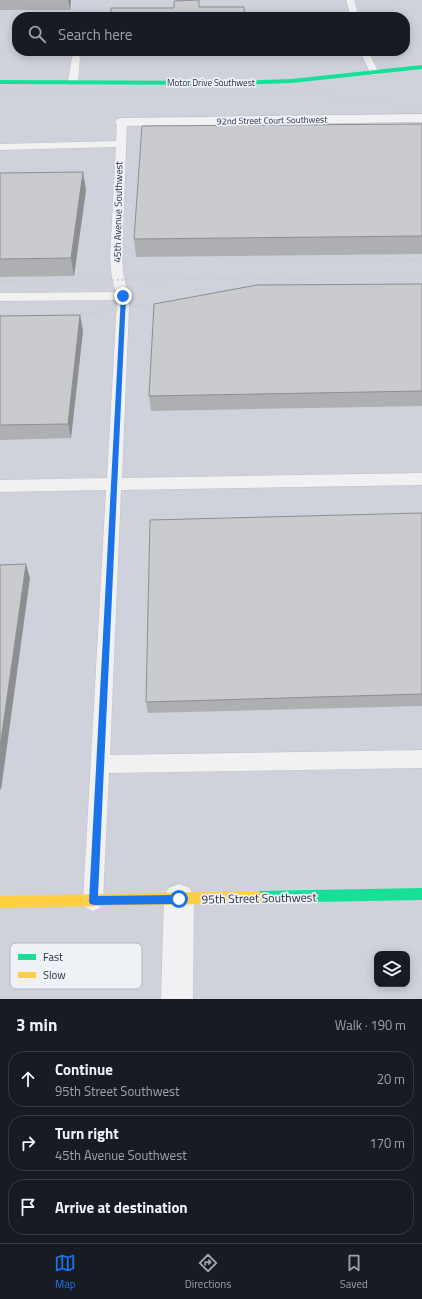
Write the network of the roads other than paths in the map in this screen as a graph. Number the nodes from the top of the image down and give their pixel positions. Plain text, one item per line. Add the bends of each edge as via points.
1 (350, 0) edge
2 (354, 12) edge
3 (366, 56) edge
4 (76, 57) dead end
5 (422, 67) edge
6 (374, 73) junction
7 (73, 81) junction
8 (0, 82) edge
9 (422, 118) edge
10 (122, 122) joint
11 (120, 144) junction
12 (0, 147) edge
13 (123, 296) junction
14 (0, 297) edge
15 (422, 479) edge
16 (114, 484) junction
17 (0, 486) edge
18 (422, 759) edge
19 (100, 764) junction
20 (422, 894) edge
21 (179, 899) junction
22 (94, 901) junction
23 (0, 902) edge
24 (177, 999) edge

1 - 2 lane
3 - 6 lane
4 - 7 lane
5 - 6 street, Motor Drive Southwest
6 - 7 street, Motor Drive Southwest via 239,83
7 - 8 street, Motor Drive Southwest
9 - 10 street, 92nd Street Court Southwest
10 - 11 lane, 45th Avenue Southwest
11 - 12 lane
11 - 13 lane, 45th Avenue Southwest via 116,258
13 - 14 lane
13 - 16 lane, 45th Avenue Southwest
15 - 16 lane
16 - 17 lane
16 - 19 lane, 45th Avenue Southwest
18 - 19 lane
19 - 22 lane, 45th Avenue Southwest
20 - 21 street, 95th Street Southwest
21 - 22 street, 95th Street Southwest
21 - 24 street
22 - 23 street, 95th Street Southwest

